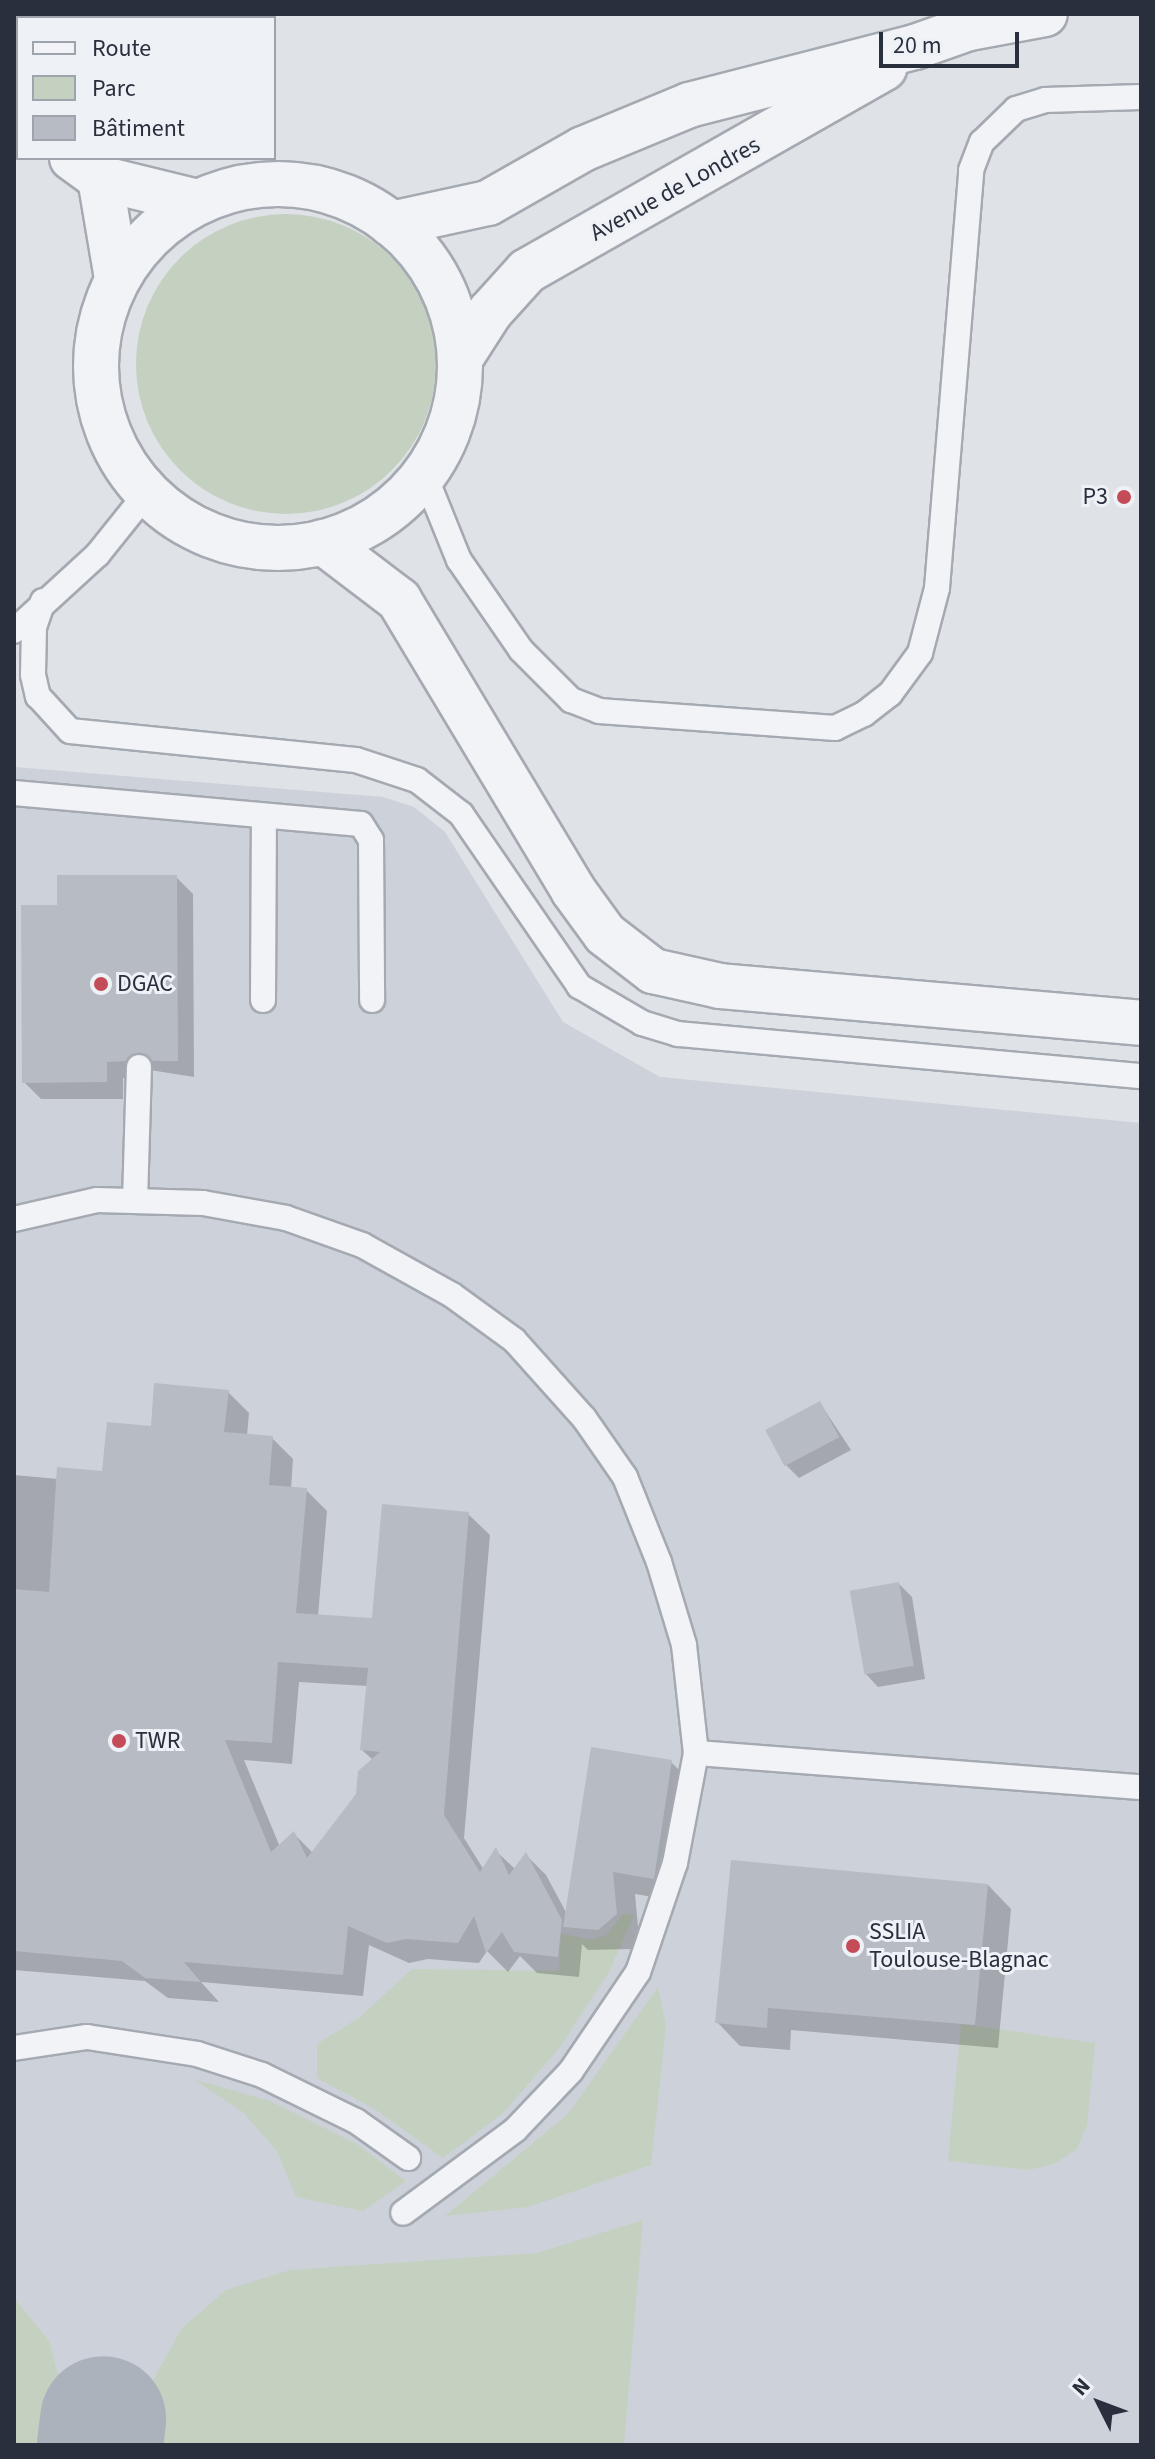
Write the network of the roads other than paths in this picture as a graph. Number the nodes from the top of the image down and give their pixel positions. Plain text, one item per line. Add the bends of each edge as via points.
1 (1045, 14) edge
2 (915, 47) junction
3 (1141, 97) edge
4 (86, 168) edge
5 (198, 202) junction
6 (391, 224) junction
7 (117, 279) junction
8 (460, 359) junction
9 (425, 476) junction
10 (146, 494) junction
11 (323, 542) junction
12 (43, 601) junction
13 (14, 631) edge
14 (14, 793) edge
15 (264, 817) junction
16 (263, 1000) dead end
17 (372, 1000) dead end
18 (1141, 1023) edge
19 (139, 1067) dead end
20 (1141, 1076) edge
21 (135, 1201) junction
22 (14, 1219) edge
23 (696, 1753) junction
24 (1141, 1787) edge
25 (14, 2048) edge
26 (408, 2158) dead end
27 (403, 2213) dead end

1 - 2 street, Avenue de Londres via 969,28
2 - 6 street, Avenue de Londres via 689,105 583,149 488,203
2 - 8 street, Avenue de Londres via 828,104 527,271 490,312
3 - 9 lane via 1045,100 1016,109 982,142 971,170 937,588 920,653 890,694 864,714 835,728 599,711 571,700 521,650 459,560
4 - 5 street
4 - 7 street
5 - 6 street via 252,185 309,185 362,203
5 - 7 street via 152,234
6 - 8 street via 408,236 438,276 457,323
7 - 10 street via 98,334 97,392 113,447
8 - 9 street via 462,377 450,429
9 - 11 street via 390,511 348,536
10 - 11 street via 189,527 241,546 295,549
10 - 12 lane via 98,554
11 - 18 street via 399,600 573,890 605,934 653,971 720,986
12 - 13 lane
12 - 20 lane via 34,627 33,675 38,696 70,731 356,760 417,780 461,814 579,986 642,1023 678,1034
14 - 15 lane
15 - 16 lane
15 - 17 lane via 361,824 371,840
19 - 21 lane
21 - 22 lane via 97,1200
21 - 23 lane via 203,1203 286,1218 349,1240 452,1295 514,1340 584,1418 625,1477 684,1645
23 - 24 lane
23 - 27 lane via 675,1863 638,1972 571,2071 515,2130
25 - 26 lane via 87,2037 197,2054 262,2075 356,2121

